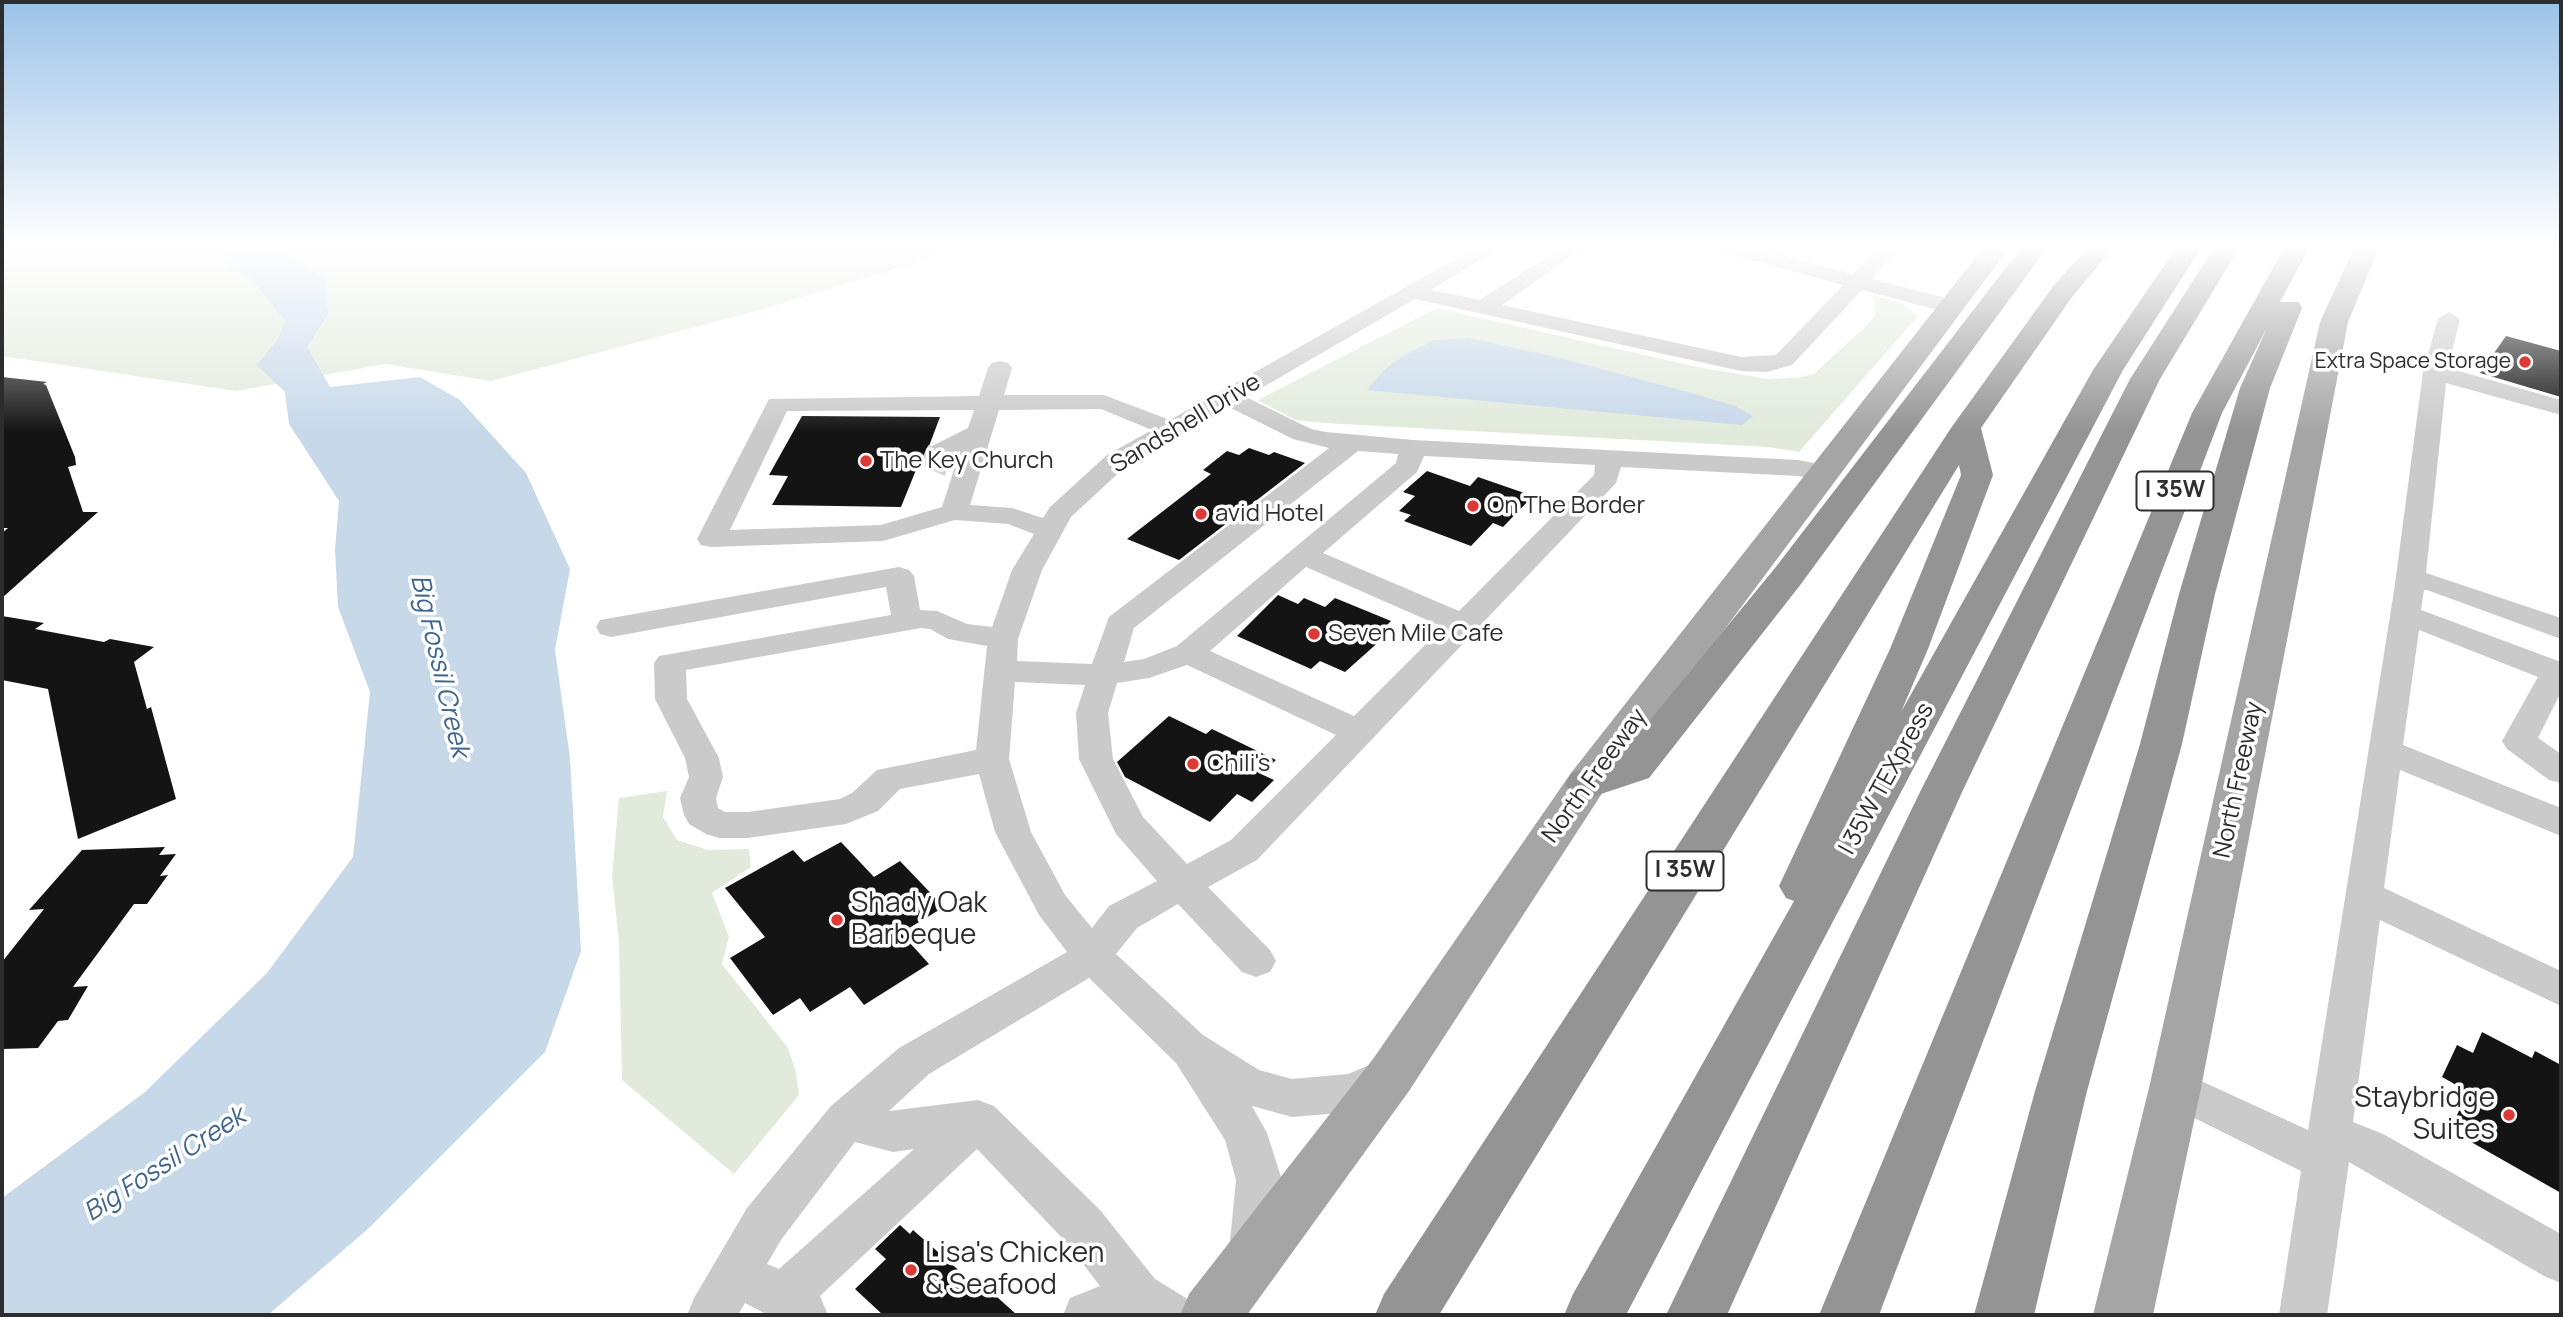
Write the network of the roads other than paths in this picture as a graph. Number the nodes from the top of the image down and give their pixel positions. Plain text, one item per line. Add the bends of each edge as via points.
1 (1381, 309) edge
2 (1832, 309) edge
3 (1946, 309) edge
4 (1988, 309) edge
5 (2050, 309) edge
6 (2148, 309) edge
7 (2188, 309) edge
8 (2263, 309) edge
9 (2288, 309) edge
10 (2339, 309) edge
11 (1482, 310) edge
12 (2449, 319) dead end
13 (1000, 368) dead end
14 (2435, 372) junction
15 (1227, 397) junction
16 (989, 403) junction
17 (2561, 408) edge
18 (1966, 428) junction
19 (1171, 429) junction
20 (980, 432) junction
21 (1353, 442) junction
22 (1413, 448) junction
23 (1609, 458) junction
24 (1826, 473) junction
25 (957, 503) junction
26 (1050, 531) junction
27 (1302, 555) junction
28 (2407, 597) junction
29 (669, 617) junction
30 (907, 622) junction
31 (1464, 624) junction
32 (611, 627) dead end
33 (2561, 629) edge
34 (1188, 653) junction
35 (1001, 655) junction
36 (670, 663) junction
37 (2558, 673) edge
38 (1104, 675) junction
39 (1361, 733) junction
40 (2385, 751) junction
41 (992, 759) junction
42 (2561, 771) edge
43 (1586, 784) junction
44 (2561, 823) edge
45 (1183, 885) junction
46 (2365, 896) junction
47 (1092, 956) junction
48 (1256, 961) dead end
49 (2561, 989) edge
50 (1188, 1048) junction
51 (1391, 1075) junction
52 (2175, 1088) junction
53 (847, 1120) junction
54 (978, 1120) junction
55 (2329, 1147) junction
56 (1679, 1154) junction
57 (1253, 1256) junction
58 (2561, 1260) edge
59 (736, 1275) junction
60 (1154, 1305) edge
61 (794, 1306) edge
62 (711, 1315) edge
63 (1087, 1315) edge
64 (1210, 1315) edge
65 (1405, 1315) edge
66 (1594, 1315) edge
67 (1696, 1315) edge
68 (1849, 1315) edge
69 (2004, 1315) edge
70 (2123, 1315) edge
71 (2303, 1315) edge

1 - 15 street, Sandshell Drive
2 - 11 street via 1784,359 1767,365 1741,364
3 - 24 main road, North Freeway
4 - 43 highway via 1788,576 1634,768
5 - 18 highway, I 35W
6 - 56 highway, I 35W TEXpress via 2108,370
7 - 67 highway, I 35W TEXpress via 2145,379 1942,790
8 - 68 highway, I 35W via 2207,413
9 - 69 highway via 2255,388 2161,744 2061,1091
10 - 52 main road, North Freeway
12 - 14 street
13 - 16 street
14 - 17 street
14 - 28 street
15 - 19 street, Sandshell Drive
15 - 21 street via 1302,434
16 - 19 street via 1104,402
16 - 20 street
16 - 25 street via 778,404 711,539 883,533
18 - 56 highway via 1976,475 1909,649
18 - 65 highway, I 35W
19 - 26 street, Sandshell Drive via 1116,461 1060,513
20 - 25 street
20 - 25 street via 937,461
21 - 22 street
21 - 38 street via 1120,624
22 - 23 street
22 - 27 street via 1408,466
23 - 24 street
23 - 31 street via 1607,477
24 - 43 main road, North Freeway
25 - 26 street
26 - 35 street, Sandshell Drive via 1027,570
27 - 31 street
27 - 34 street
28 - 33 street via 2432,582
28 - 37 street
28 - 40 street
29 - 30 street via 899,576
29 - 32 street
29 - 36 street
30 - 35 street via 937,620
30 - 36 street
31 - 39 street
34 - 38 street via 1149,668
34 - 39 street
35 - 38 street
35 - 41 street, Sandshell Drive
36 - 41 street via 671,699 702,758 706,777 698,798 702,815 719,825 846,811 865,802 889,779
37 - 42 street via 2519,741
38 - 45 street via 1091,713 1096,759 1129,825
39 - 45 street via 1244,849
40 - 44 street
40 - 46 street
41 - 47 street, Sandshell Drive via 1013,832 1052,905
43 - 51 main road, North Freeway
45 - 47 street via 1123,918
45 - 48 street
46 - 49 street
46 - 55 street
47 - 50 street, Sandshell Drive
47 - 53 street via 914,1061
50 - 51 street, Sandshell Drive via 1248,1086 1292,1098 1351,1093
50 - 57 street, Sandshell Drive via 1245,1133 1259,1180
51 - 57 main road, North Freeway
52 - 55 street
52 - 70 main road, North Freeway
53 - 54 street via 892,1132
53 - 59 street via 764,1224
54 - 60 street
54 - 61 street
55 - 58 street via 2367,1148
55 - 71 street
56 - 66 highway, I 35W TEXpress
57 - 64 main road, North Freeway
59 - 61 street
59 - 62 street
60 - 63 street

